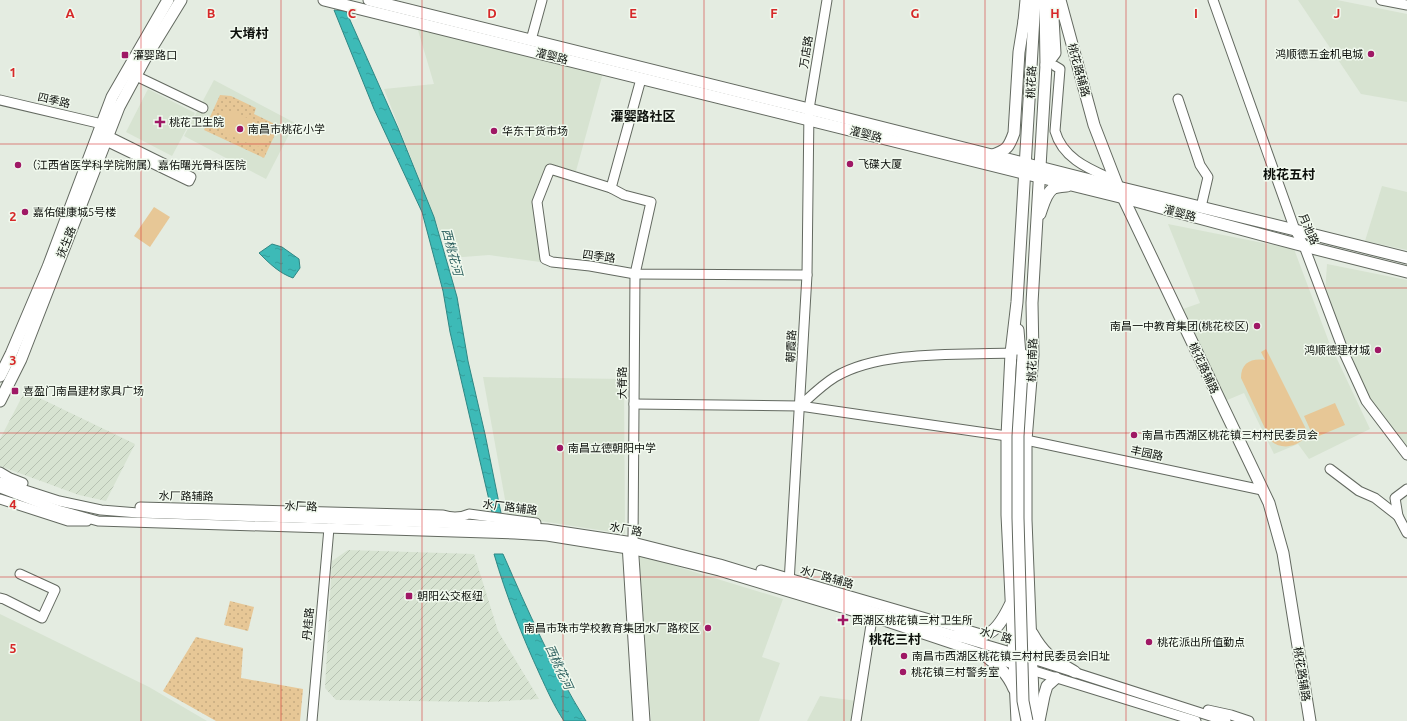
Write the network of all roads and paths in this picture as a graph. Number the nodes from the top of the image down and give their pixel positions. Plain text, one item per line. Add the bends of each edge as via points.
1 (168, 0) edge
2 (181, 0) edge
3 (324, 0) edge
4 (369, 0) edge
5 (542, 0) edge
6 (827, 0) edge
7 (1026, 0) edge
8 (1035, 0) edge
9 (1045, 0) edge
10 (1052, 0) edge
11 (1060, 0) edge
12 (1212, 0) edge
13 (1381, 0) edge
14 (1407, 5) edge
15 (1024, 21) junction
16 (1053, 24) junction
17 (1067, 24) junction
18 (531, 40) junction
19 (1033, 43) junction
20 (1050, 66) junction
21 (136, 76) junction
22 (641, 79) junction
23 (1178, 98) dead end
24 (0, 100) edge
25 (203, 108) dead end
26 (810, 109) junction
27 (809, 120) junction
28 (102, 124) junction
29 (107, 138) junction
30 (993, 155) junction
31 (1025, 169) junction
32 (1040, 172) junction
33 (1117, 184) junction
34 (1070, 185) junction
35 (611, 188) junction
36 (1124, 198) junction
37 (1201, 207) junction
38 (1036, 228) junction
39 (1295, 230) junction
40 (1304, 246) junction
41 (1407, 258) edge
42 (1407, 272) edge
43 (635, 274) junction
44 (807, 275) junction
45 (1032, 303) junction
46 (1018, 354) junction
47 (0, 376) edge
48 (0, 401) edge
49 (634, 404) junction
50 (800, 406) junction
51 (1007, 436) junction
52 (1026, 440) junction
53 (1407, 455) edge
54 (1330, 469) dead end
55 (0, 472) edge
56 (0, 482) edge
57 (0, 488) edge
58 (1407, 489) edge
59 (1262, 490) junction
60 (0, 499) edge
61 (1398, 516) junction
62 (233, 525) junction
63 (329, 531) junction
64 (1407, 533) edge
65 (631, 543) junction
66 (20, 574) dead end
67 (789, 585) junction
68 (0, 598) edge
69 (1011, 602) junction
70 (872, 616) junction
71 (1030, 630) junction
72 (984, 635) junction
73 (955, 636) junction
74 (1014, 653) junction
75 (983, 654) junction
76 (1031, 658) junction
77 (1014, 665) junction
78 (1032, 670) junction
79 (1075, 672) junction
80 (1056, 678) junction
81 (1015, 691) junction
82 (1229, 718) edge
83 (312, 721) edge
84 (638, 721) edge
85 (645, 721) edge
86 (856, 721) edge
87 (1016, 721) edge
88 (1022, 721) edge
89 (1027, 721) edge
90 (1034, 721) edge
91 (1039, 721) edge
92 (1196, 721) edge
93 (1249, 721) edge
94 (1310, 721) edge

1 - 28 main road, 抚生路 via 112,96
2 - 21 main road, 抚生路
3 - 22 main road, 灌婴路
4 - 18 main road, 灌婴路
5 - 18 street
6 - 26 street, 万店路
7 - 15 main road
8 - 19 main road, 桃花路
9 - 20 main road, 桃花南路
10 - 16 main road
11 - 17 main road, 桃花路辅路
12 - 39 street, 月池路
13 - 14 street
15 - 19 main road
15 - 30 main road via 1019,52 1014,133 1005,151
16 - 17 street
16 - 20 main road via 1055,53
17 - 33 main road, 桃花路辅路 via 1094,125
18 - 26 main road, 灌婴路
19 - 31 main road, 桃花路
20 - 32 main road, 桃花南路
20 - 33 street via 1060,69 1055,131 1058,140 1071,157 1085,168
21 - 25 street
21 - 29 main road, 抚生路 via 119,107
22 - 27 main road, 灌婴路
22 - 35 street
23 - 37 street via 1200,165 1208,177
24 - 28 street, 四季路
26 - 27 street, 朝霞路
26 - 30 main road, 灌婴路
27 - 31 main road, 灌婴路
27 - 44 street, 朝霞路
28 - 47 main road, 抚生路 via 48,267
29 - 29 street via 191,177 189,181
29 - 48 main road, 抚生路 via 21,359
30 - 31 main road, 灌婴路
31 - 32 main road, 灌婴路
31 - 46 main road via 1016,302
32 - 33 main road, 灌婴路
32 - 34 main road, 灌婴路
32 - 38 main road, 桃花南路
33 - 36 main road, 桃花路辅路
33 - 37 main road, 灌婴路
34 - 36 main road, 灌婴路
34 - 38 main road via 1051,191 1044,202
35 - 43 street, 大脊路 via 624,195 651,202
35 - 43 street, 四季路 via 550,169 537,202 545,259
36 - 40 main road, 灌婴路
36 - 59 main road, 桃花路辅路
37 - 39 main road, 灌婴路
38 - 45 main road, 桃花南路
39 - 40 street, 月池路
39 - 41 main road, 灌婴路
40 - 42 main road, 灌婴路
40 - 53 street, 月池路 via 1345,355 1366,401
43 - 44 street, 四季路
43 - 49 street, 大脊路
44 - 50 street, 朝霞路
45 - 46 main road
45 - 52 main road, 桃花南路 via 1033,355
46 - 50 street via 948,354 872,363 836,376
46 - 51 main road, 桃花南路
46 - 88 main road, bridge via 1014,436
46 - 89 main road, bridge via 1018,510 1023,700
49 - 50 street
49 - 65 street, 大脊路
50 - 51 street
50 - 67 street, 朝霞路
51 - 69 main road, 桃花南路
52 - 59 street, 丰园路
52 - 71 main road, 桃花南路
54 - 61 street via 1358,491 1375,498
55 - 65 street, 水厂路辅路 via 57,495 112,506 443,515 451,518 469,514
56 - 65 street, 水厂路 via 59,501 101,510 465,524 540,529
57 - 62 street, 水厂路 via 58,510 98,521
58 - 61 street via 1395,498
59 - 94 main road, 桃花路辅路 via 1269,503 1283,553
60 - 62 street via 68,521
61 - 64 street
62 - 63 street, 水厂路
63 - 65 street, 水厂路 via 461,532
63 - 83 street, 丹桂路
65 - 67 street, 水厂路 via 720,564
65 - 70 street, 水厂路辅路 via 657,559
65 - 84 street, 大脊路
65 - 85 street, 大脊路
66 - 68 street via 55,590 42,618
67 - 70 street, 水厂路
67 - 72 street, 水厂路辅路
69 - 72 main road via 1004,618
69 - 74 main road, 桃花南路
70 - 73 street, 水厂路
70 - 75 street, 水厂路
70 - 86 street
71 - 76 main road, 桃花南路
71 - 79 main road via 1050,658
72 - 73 main road
73 - 74 street, 水厂路
74 - 76 street, 水厂路
74 - 77 main road, 桃花南路
75 - 77 street, 水厂路
75 - 81 main road via 1009,677
76 - 78 main road, 桃花南路
76 - 79 street, 水厂路
77 - 78 street, 水厂路
77 - 81 main road, 桃花南路
78 - 80 street, 水厂路
78 - 90 main road, 桃花南路
79 - 82 street, 水厂路 via 1194,711 1212,710
80 - 91 main road via 1048,686 1044,696
80 - 92 street, 水厂路
81 - 87 main road, 桃花南路
82 - 93 street, 水厂路

